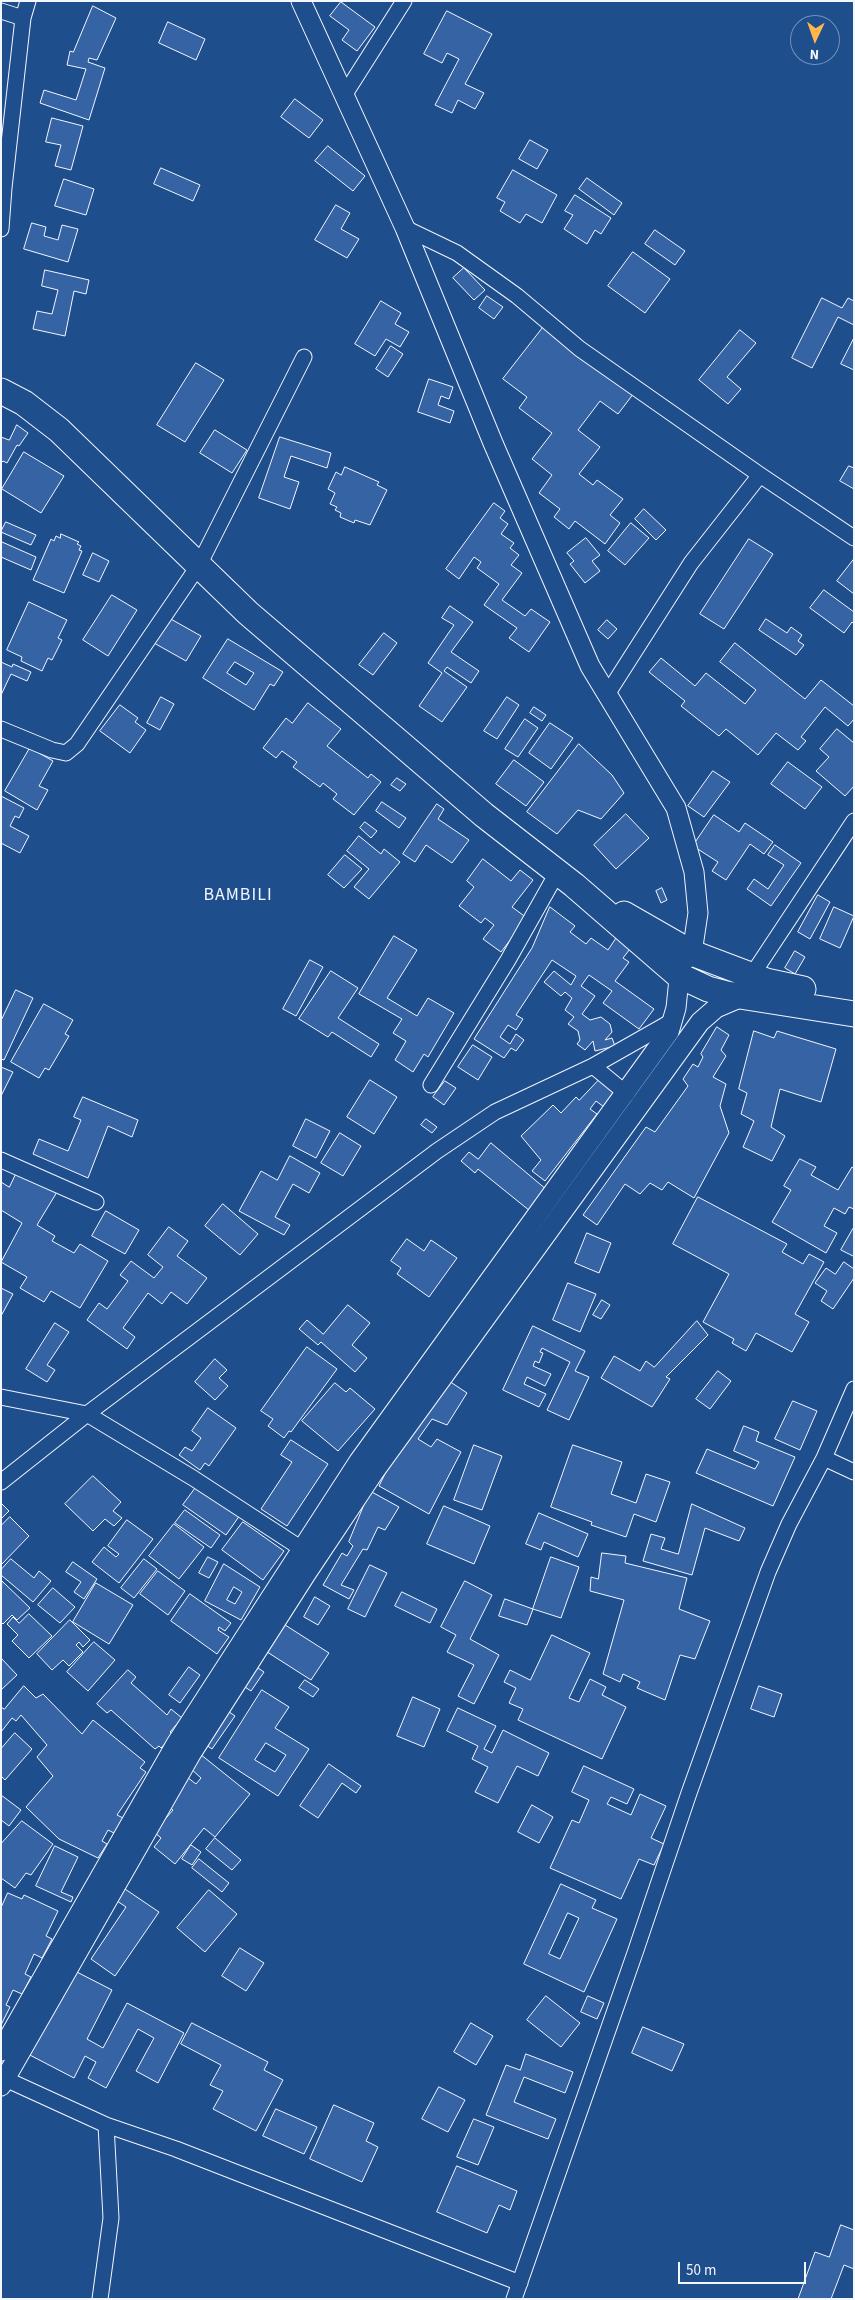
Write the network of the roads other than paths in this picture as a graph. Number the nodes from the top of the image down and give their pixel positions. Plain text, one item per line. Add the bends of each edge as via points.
1 (28, 1) edge
2 (301, 1) edge
3 (404, 1) edge
4 (1, 11) edge
5 (23, 18) junction
6 (345, 94) junction
7 (2, 188) edge
8 (405, 228) junction
9 (1, 229) edge
10 (304, 357) dead end
11 (1, 390) edge
12 (760, 475) junction
13 (854, 538) edge
14 (199, 565) junction
15 (608, 693) junction
16 (1, 729) edge
17 (854, 821) edge
18 (566, 879) junction
19 (692, 953) junction
20 (678, 975) junction
21 (749, 982) junction
22 (854, 998) edge
23 (854, 1014) edge
24 (674, 1020) junction
25 (592, 1066) junction
26 (431, 1085) dead end
27 (626, 1094) junction
28 (1, 1160) edge
29 (96, 1202) dead end
30 (854, 1389) edge
31 (1, 1397) edge
32 (87, 1414) junction
33 (824, 1458) junction
34 (854, 1472) edge
35 (1, 1482) edge
36 (302, 1549) junction
37 (1, 2051) edge
38 (3, 2080) edge
39 (106, 2125) junction
40 (520, 2283) junction
41 (100, 2299) edge
42 (514, 2299) edge

1 - 5 street
2 - 6 street
3 - 6 street
4 - 5 street
5 - 7 street
6 - 8 street
7 - 9 street
8 - 12 street via 457,253 517,296 580,349
8 - 15 street via 590,666
10 - 14 street
11 - 14 highway via 59,430
12 - 13 street
12 - 15 street via 691,563
14 - 16 street via 77,744 66,753
14 - 18 highway via 325,681 484,815
15 - 19 street via 676,808 698,892
17 - 21 street
18 - 19 highway
18 - 20 highway
18 - 26 street via 503,968
19 - 20 street via 682,963
19 - 21 highway
20 - 21 highway via 708,989
20 - 24 street
21 - 22 highway via 766,981
21 - 23 highway
21 - 38 street via 700,1022 374,1472 191,1754
24 - 25 street
24 - 27 street via 662,1045
25 - 27 street
25 - 32 street via 495,1112 437,1151
27 - 36 street via 360,1461
28 - 29 street
30 - 33 street
31 - 32 street
32 - 35 street
32 - 36 street
33 - 34 street
33 - 40 street via 768,1572
36 - 37 street via 176,1744
38 - 39 street
39 - 40 street via 176,2149
39 - 41 street via 111,2218
40 - 42 street

